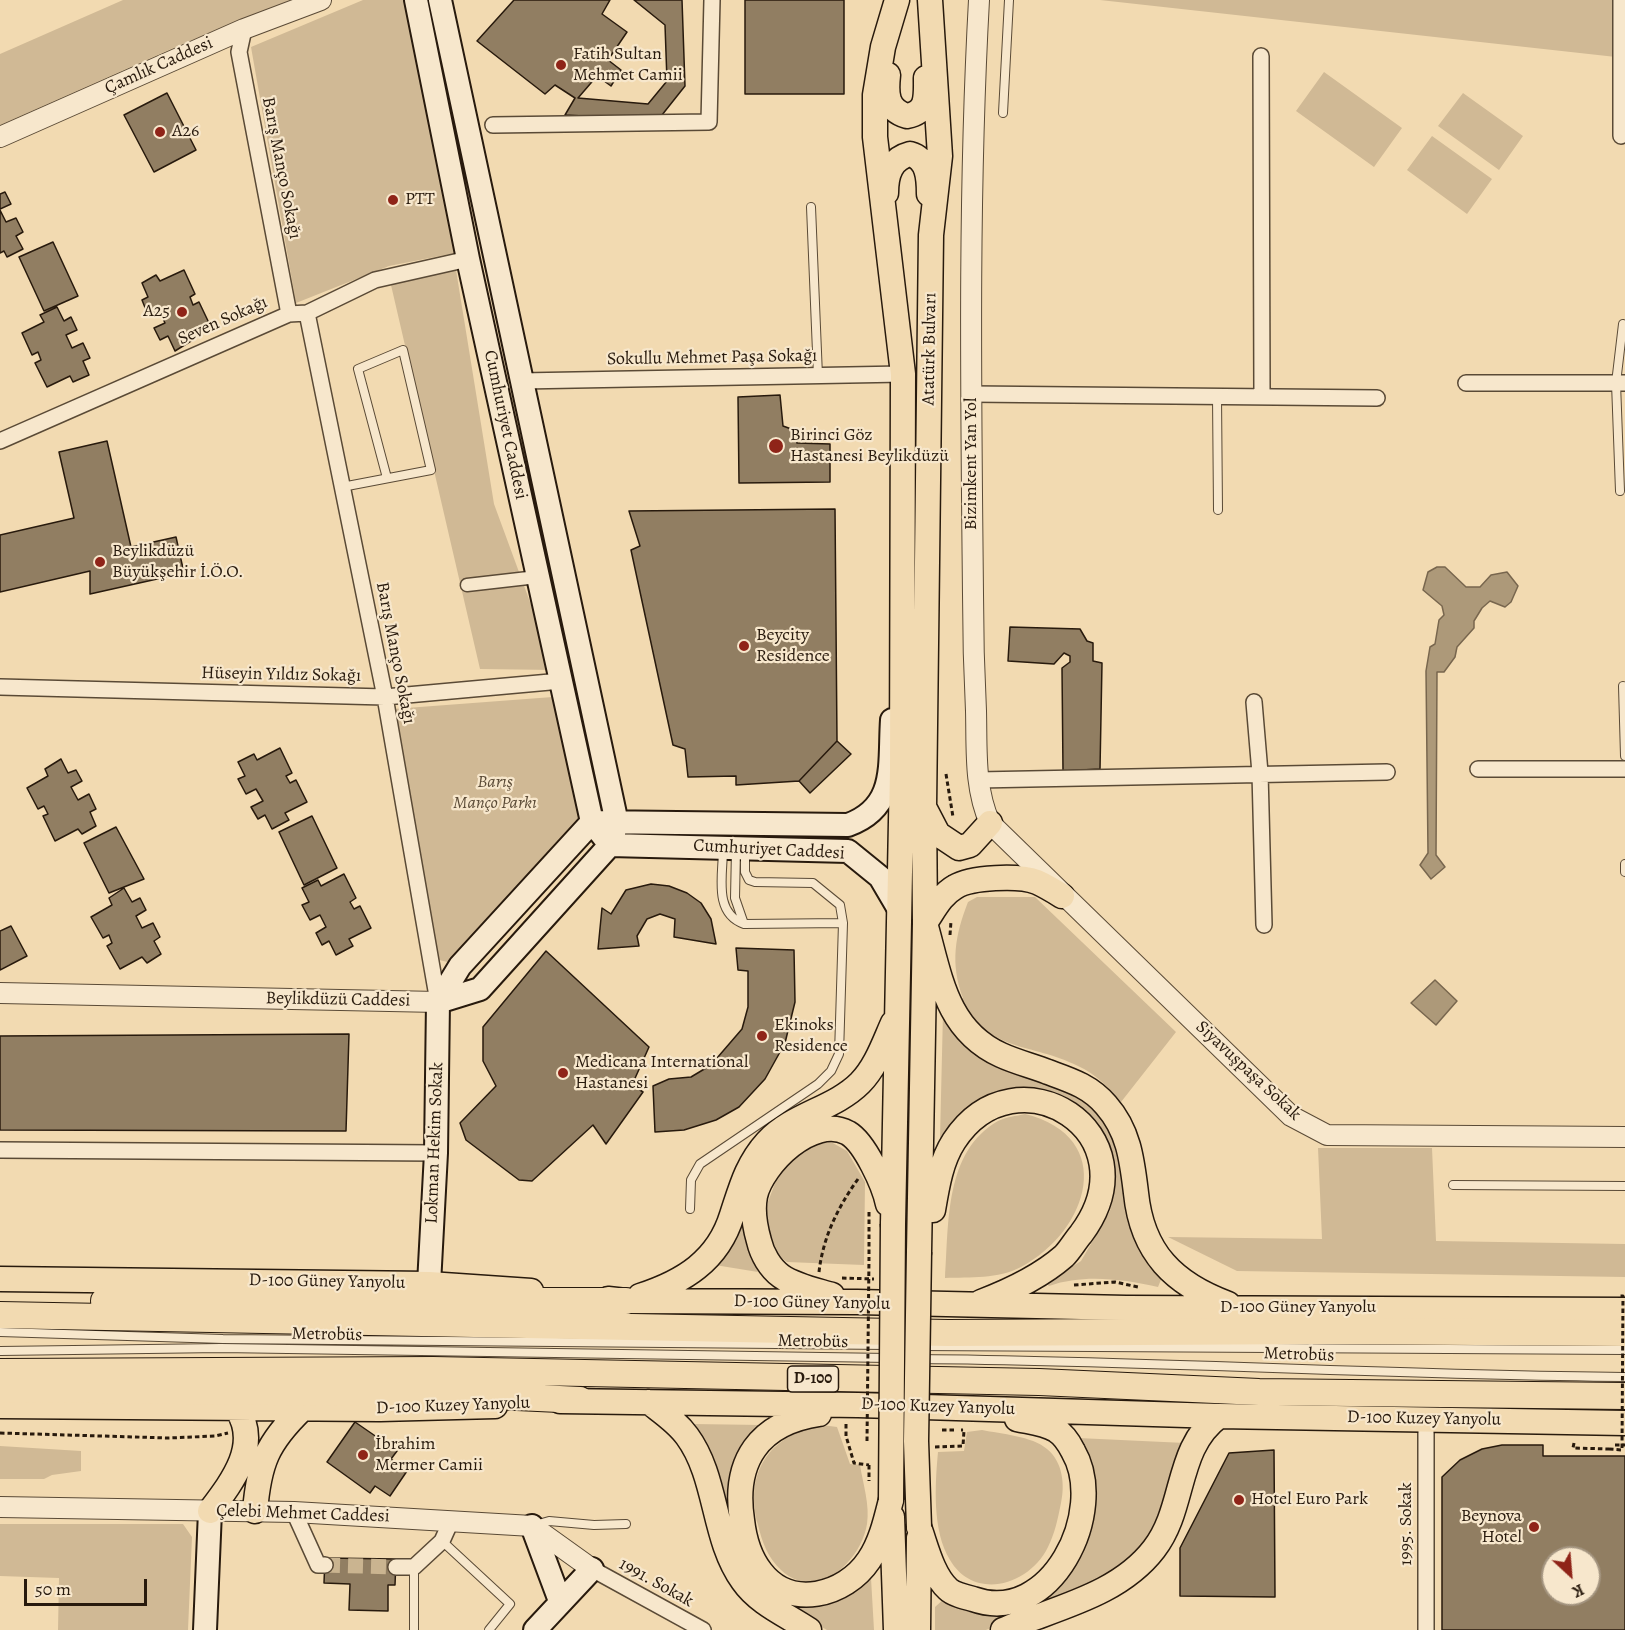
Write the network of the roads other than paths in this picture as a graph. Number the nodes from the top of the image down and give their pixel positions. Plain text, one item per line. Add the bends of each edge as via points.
1 (321, 0) edge
2 (416, 0) edge
3 (440, 0) edge
4 (712, 0) edge
5 (930, 0) edge
6 (979, 0) edge
7 (1009, 0) edge
8 (1621, 0) edge
9 (897, 2) edge
10 (930, 25) junction
11 (244, 29) junction
12 (1261, 56) dead end
13 (1003, 113) dead end
14 (493, 125) dead end
15 (1621, 136) dead end
16 (0, 137) edge
17 (811, 207) dead end
18 (883, 219) junction
19 (931, 235) junction
20 (468, 259) junction
21 (307, 313) junction
22 (290, 314) junction
23 (1623, 324) dead end
24 (903, 374) junction
25 (818, 375) junction
26 (495, 381) junction
27 (521, 381) junction
28 (1466, 383) dead end
29 (1621, 383) edge
30 (971, 393) junction
31 (1217, 396) junction
32 (1262, 397) junction
33 (1377, 398) dead end
34 (0, 441) edge
35 (387, 478) junction
36 (342, 488) junction
37 (1620, 491) dead end
38 (1218, 510) dead end
39 (537, 577) junction
40 (467, 585) dead end
41 (903, 653) junction
42 (587, 678) junction
43 (561, 681) junction
44 (1623, 686) dead end
45 (0, 687) edge
46 (385, 697) junction
47 (1254, 702) dead end
48 (1625, 756) edge
49 (1478, 769) dead end
50 (1625, 769) edge
51 (1387, 772) dead end
52 (1260, 773) junction
53 (978, 780) junction
54 (924, 807) junction
55 (592, 822) junction
56 (617, 823) junction
57 (990, 823) junction
58 (610, 844) junction
59 (734, 848) junction
60 (1625, 864) edge
61 (1625, 872) edge
62 (1062, 896) junction
63 (900, 911) junction
64 (843, 923) junction
65 (925, 923) junction
66 (744, 924) junction
67 (1264, 925) dead end
68 (0, 993) edge
69 (438, 1002) junction
70 (898, 1012) junction
71 (1625, 1137) edge
72 (0, 1150) edge
73 (436, 1153) junction
74 (1453, 1185) dead end
75 (1625, 1186) edge
76 (690, 1209) dead end
77 (893, 1224) junction
78 (919, 1252) junction
79 (0, 1279) edge
80 (429, 1284) junction
81 (626, 1301) junction
82 (857, 1302) junction
83 (1622, 1303) edge
84 (0, 1306) edge
85 (971, 1306) junction
86 (1236, 1307) junction
87 (0, 1315) edge
88 (0, 1332) edge
89 (1625, 1333) edge
90 (902, 1345) dead end
91 (914, 1346) dead end
92 (1625, 1350) edge
93 (0, 1351) edge
94 (902, 1358) dead end
95 (913, 1358) dead end
96 (0, 1372) edge
97 (1625, 1377) edge
98 (0, 1389) edge
99 (1625, 1396) edge
100 (580, 1400) junction
101 (649, 1402) junction
102 (0, 1406) edge
103 (302, 1409) junction
104 (986, 1410) junction
105 (852, 1414) junction
106 (1219, 1416) junction
107 (1426, 1418) junction
108 (241, 1419) junction
109 (1624, 1438) edge
110 (891, 1500) junction
111 (0, 1507) edge
112 (210, 1510) junction
113 (255, 1511) junction
114 (294, 1512) junction
115 (451, 1521) junction
116 (626, 1524) dead end
117 (532, 1526) junction
118 (919, 1527) junction
119 (442, 1540) junction
120 (325, 1565) dead end
121 (396, 1567) tunnel mouth
122 (414, 1567) junction
123 (592, 1569) junction
124 (560, 1601) junction
125 (205, 1630) edge
126 (414, 1630) edge
127 (489, 1630) edge
128 (535, 1630) edge
129 (703, 1630) edge
130 (809, 1630) edge
131 (896, 1630) edge
132 (918, 1630) edge
133 (1003, 1630) edge
134 (1426, 1630) edge

1 - 11 street, Çamlık Caddesi
2 - 20 main road, Cumhuriyet Caddesi
3 - 27 main road, Cumhuriyet Caddesi
4 - 14 street via 709,122
5 - 10 main road, Atatürk Bulvarı
6 - 30 street, Bizimkent Yan Yol via 974,93
7 - 13 lane
8 - 15 street
9 - 10 main road via 887,90 899,114 914,115 924,106
9 - 18 main road, Atatürk Bulvarı via 883,47 875,94 874,137
10 - 19 main road, Atatürk Bulvarı via 940,156
11 - 16 street, Çamlık Caddesi
11 - 22 street, Barış Manço Sokağı via 239,52
12 - 32 street
17 - 25 lane
18 - 19 main road via 889,170 902,156 918,156 927,172
18 - 24 main road, Atatürk Bulvarı
19 - 54 main road, Atatürk Bulvarı
20 - 21 street, Seven Sokağı via 375,280
20 - 26 main road, Cumhuriyet Caddesi
21 - 22 street, Seven Sokağı
21 - 36 street, Barış Manço Sokağı
22 - 34 street, Seven Sokağı
23 - 29 lane
24 - 25 street, Sokullu Mehmet Paşa Sokağı
24 - 41 main road, Atatürk Bulvarı
25 - 27 street, Sokullu Mehmet Paşa Sokağı
26 - 27 main road
26 - 39 main road, Cumhuriyet Caddesi
27 - 42 main road, Cumhuriyet Caddesi
28 - 29 street
29 - 37 lane
30 - 31 street
30 - 53 street, Bizimkent Yan Yol
31 - 32 street
31 - 38 lane
32 - 33 street
35 - 35 lane via 358,369 403,350 431,470
35 - 36 lane
36 - 46 street, Barış Manço Sokağı
39 - 40 street
39 - 43 main road, Cumhuriyet Caddesi
41 - 56 main road, Cumhuriyet Caddesi via 893,698 888,790 879,806 856,823
41 - 63 main road, Atatürk Bulvarı
42 - 43 main road
42 - 56 main road, Cumhuriyet Caddesi
43 - 46 street, Hüseyin Yıldız Sokağı
43 - 55 main road, Cumhuriyet Caddesi
44 - 48 lane
45 - 46 street, Hüseyin Yıldız Sokağı
46 - 69 street, Barış Manço Sokağı
47 - 52 street
49 - 50 street
51 - 52 street
52 - 53 street
52 - 67 street
53 - 57 street, Bizimkent Yan Yol
54 - 57 main road via 938,834 959,848 970,845
54 - 65 main road, Atatürk Bulvarı
55 - 56 main road
55 - 58 main road, Cumhuriyet Caddesi
55 - 69 main road via 460,966
56 - 58 main road
57 - 62 street, Bizimkent Yan Yol
58 - 59 main road, Cumhuriyet Caddesi
58 - 69 main road, Beylikdüzü Caddesi via 480,989
59 - 63 main road, Cumhuriyet Caddesi via 848,851 880,877
59 - 64 lane via 748,880 813,883 840,905
59 - 66 lane via 735,897
59 - 66 lane via 722,902 728,914
60 - 61 lane
62 - 65 main road via 1036,882 964,882 940,900
62 - 71 street, Siyavuşpaşa Sokak via 1291,1116 1327,1135
63 - 70 main road, Atatürk Bulvarı
64 - 66 lane
64 - 76 lane via 836,1063 819,1084 700,1164 691,1180
65 - 78 main road
65 - 86 main road via 945,993 961,1025 971,1037 1002,1055 1075,1080 1106,1104 1129,1143 1141,1222 1151,1247 1180,1280
68 - 69 street, Beylikdüzü Caddesi
69 - 73 main road, Lokman Hekim Sokak
70 - 77 main road, Atatürk Bulvarı
70 - 81 main road via 871,1070 860,1084 782,1128 756,1155 716,1251 676,1282
72 - 73 street
73 - 80 main road, Lokman Hekim Sokak
74 - 75 lane
77 - 82 main road via 885,1190 867,1154 849,1134 835,1130 806,1136 775,1160 762,1180 754,1215 768,1262 790,1281
77 - 110 main road, bridge
78 - 85 main road via 954,1141 989,1107 1024,1100 1055,1106 1082,1123 1097,1148 1103,1170 1100,1198 1088,1225 1066,1254 1048,1269
78 - 118 main road, bridge via 916,1446
79 - 80 main road, D-100 Güney Yanyolu
80 - 81 main road, D-100 Güney Yanyolu
81 - 82 main road, D-100 Güney Yanyolu
81 - 84 highway via 169,1300
82 - 85 main road, D-100 Güney Yanyolu
83 - 86 main road, D-100 Güney Yanyolu
85 - 86 main road, D-100 Güney Yanyolu
87 - 89 highway via 948,1333
88 - 90 lane, Metrobüs via 222,1339
91 - 92 lane, Metrobüs
93 - 94 lane, Metrobüs via 221,1348
95 - 97 lane, Metrobüs
96 - 99 highway, D-100 via 433,1370 1050,1382 1259,1392
98 - 100 highway via 454,1394
100 - 101 main road, D-100 Kuzey Yanyolu
100 - 103 main road, D-100 Kuzey Yanyolu via 480,1407
101 - 105 main road, D-100 Kuzey Yanyolu
101 - 130 main road via 679,1426 699,1458 723,1539 742,1581 754,1595
102 - 108 main road, D-100 Kuzey Yanyolu
103 - 108 main road, D-100 Kuzey Yanyolu
103 - 113 main road via 264,1455
104 - 105 main road, D-100 Kuzey Yanyolu
104 - 106 main road, D-100 Kuzey Yanyolu
104 - 118 main road via 1043,1424 1067,1440 1084,1476 1081,1523 1060,1567 1028,1596 1006,1603 982,1602 948,1589
105 - 110 main road via 785,1422 753,1450 741,1474 739,1501 749,1547 761,1572 774,1584 801,1595 827,1593 843,1586 869,1561
106 - 107 main road, D-100 Kuzey Yanyolu
106 - 133 main road via 1194,1443 1164,1534 1142,1563 1105,1588
107 - 109 main road, D-100 Kuzey Yanyolu
107 - 134 street, 1995. Sokak
108 - 112 main road via 246,1439 239,1467
110 - 131 main road
111 - 112 street, Çelebi Mehmet Caddesi
112 - 113 street, Çelebi Mehmet Caddesi
112 - 125 main road
113 - 114 street, Çelebi Mehmet Caddesi
114 - 115 street, Çelebi Mehmet Caddesi
114 - 120 street via 318,1565
115 - 117 street, Çelebi Mehmet Caddesi
115 - 119 street
116 - 117 lane via 594,1526 549,1521
117 - 123 street
117 - 124 main road
118 - 132 main road
119 - 122 street
119 - 127 lane via 510,1604
121 - 122 street
122 - 126 lane
123 - 124 main road
123 - 129 street, 1991. Sokak
124 - 128 main road

